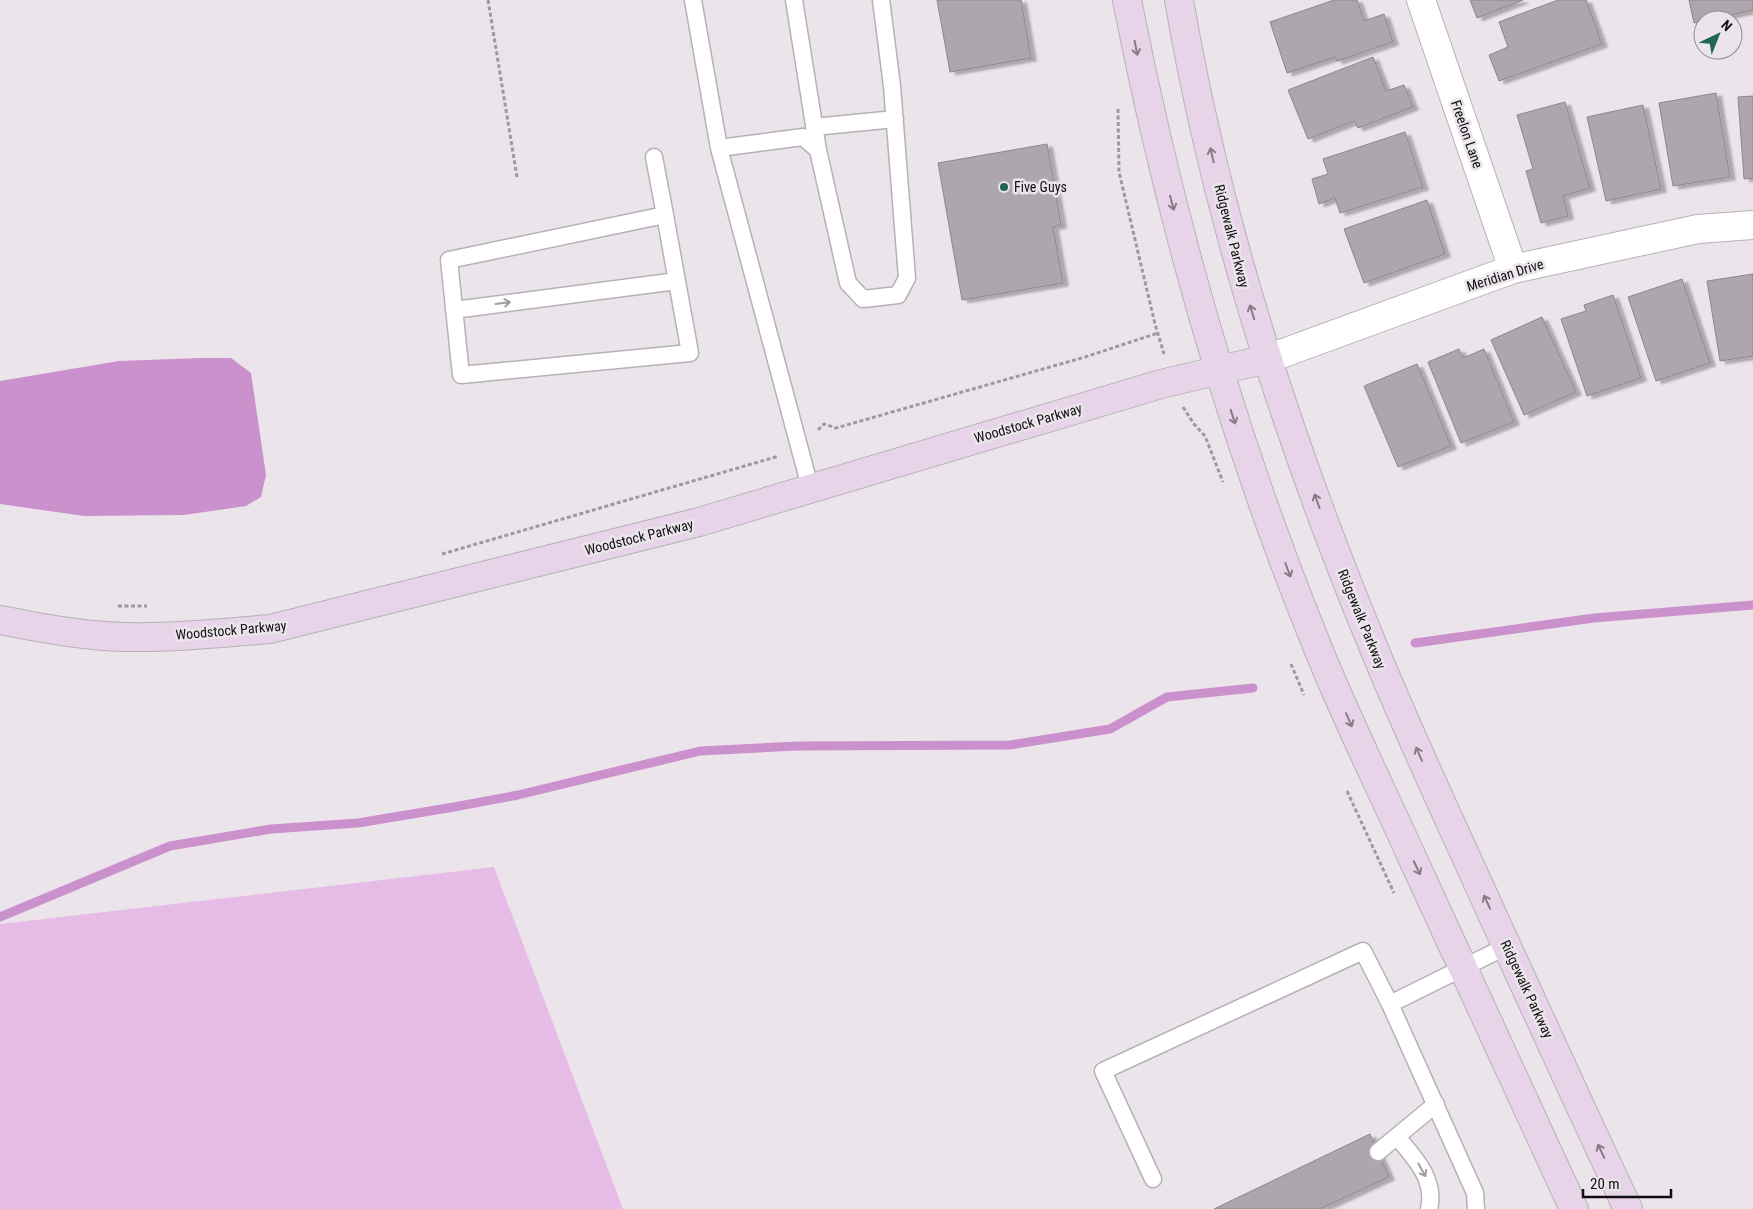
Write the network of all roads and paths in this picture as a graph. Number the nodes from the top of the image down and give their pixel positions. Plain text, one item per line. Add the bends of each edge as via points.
1 (488, 0) edge
2 (693, 0) edge
3 (794, 0) edge
4 (881, 0) edge
5 (1127, 0) edge
6 (1179, 0) edge
7 (1421, 0) edge
8 (895, 119) junction
9 (814, 127) junction
10 (719, 148) junction
11 (818, 150) junction
12 (654, 157) dead end
13 (517, 177) dead end
14 (665, 215) junction
15 (1753, 225) edge
16 (1513, 269) junction
17 (677, 280) junction
18 (454, 310) junction
19 (1158, 333) dead end
20 (1267, 359) junction
21 (1218, 370) junction
22 (799, 444) junction
23 (810, 487) junction
24 (441, 554) dead end
25 (111, 606) dead end
26 (150, 606) dead end
27 (0, 620) edge
28 (1507, 946) junction
29 (1463, 968) junction
30 (1390, 1004) junction
31 (1436, 1104) junction
32 (1397, 1137) junction
33 (1378, 1152) dead end
34 (1153, 1179) dead end
35 (1429, 1209) edge
36 (1476, 1209) edge
37 (1574, 1209) edge
38 (1628, 1209) edge

1 - 13 path
2 - 10 lane
3 - 9 lane
4 - 8 lane
5 -> 21 main road via 1160,156
20 -> 6 main road, Ridgewalk Parkway via 1214,167
7 - 16 street, Freelon Lane
8 - 9 lane
8 - 11 lane via 907,278 898,295 863,300 848,283
9 - 11 lane
10 - 11 lane via 803,137
10 - 22 lane
12 - 14 lane
14 - 17 lane
14 - 18 lane via 449,260
15 - 16 street, Meridian Drive via 1698,229
16 - 20 street, Meridian Drive
18 -> 17 lane
17 - 18 lane via 690,352 461,376
19 - 22 path via 836,428 824,424
20 - 21 main road, Woodstock Parkway
28 -> 20 main road, Ridgewalk Parkway via 1373,647 1330,539
21 - 23 main road, Woodstock Parkway via 1160,384
21 -> 29 main road via 1315,642
22 - 23 lane
22 - 24 path via 773,459
23 - 27 main road, Woodstock Parkway via 700,522 270,629 125,637
25 - 26 path
28 - 29 lane
38 -> 28 main road, Ridgewalk Parkway
29 - 30 lane
29 - 37 main road
30 - 31 lane
30 - 34 lane via 1363,950 1103,1071
31 - 32 lane
31 - 36 lane via 1475,1193
32 - 33 lane
32 -> 35 lane via 1420,1164 1429,1182

